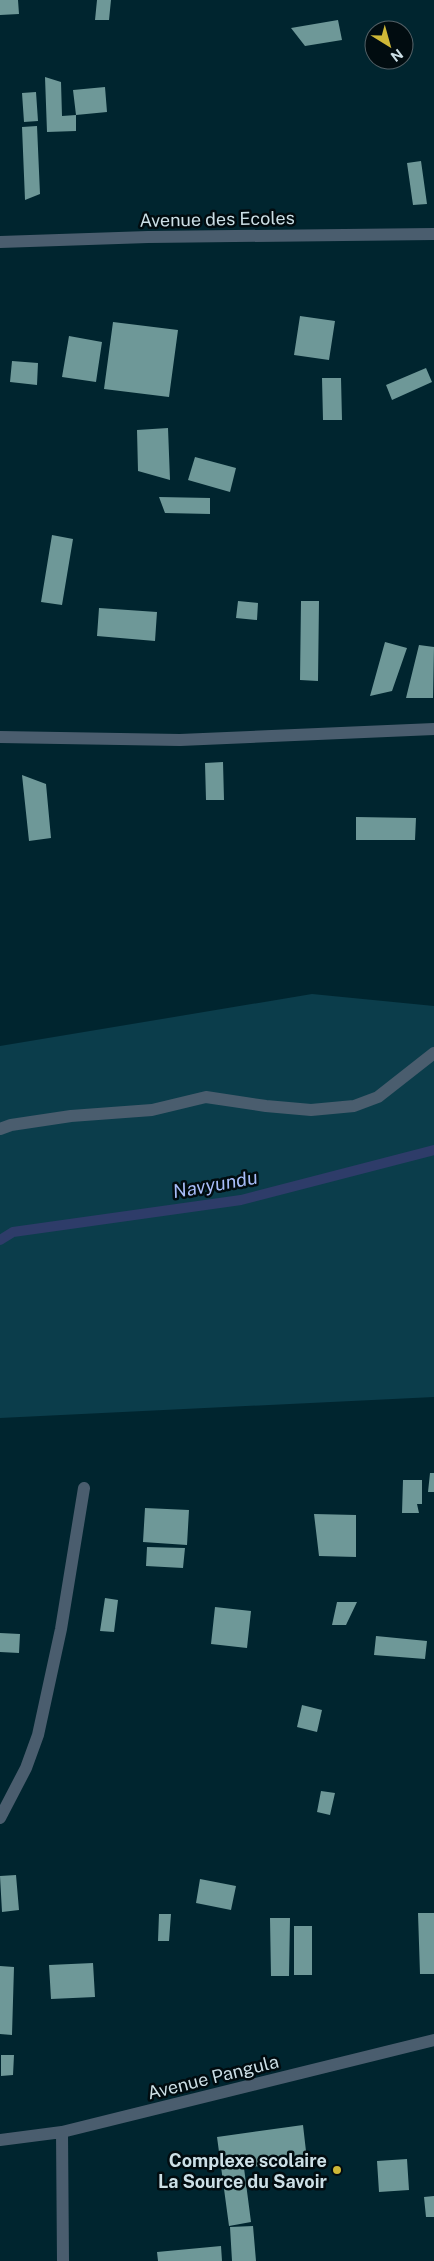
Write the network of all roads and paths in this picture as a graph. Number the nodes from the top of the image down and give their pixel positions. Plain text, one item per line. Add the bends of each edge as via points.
1 (434, 234) edge
2 (0, 242) edge
3 (434, 729) edge
4 (0, 737) edge
5 (434, 1053) edge
6 (0, 1130) edge
7 (84, 1488) dead end
8 (0, 1818) edge
9 (434, 2040) edge
10 (62, 2132) junction
11 (0, 2140) edge
12 (63, 2261) edge

1 - 2 street, Avenue des Ecoles
3 - 4 street via 180,740
5 - 6 street via 378,1097 354,1106 311,1110 206,1097 152,1110 71,1116
7 - 8 street via 61,1629 38,1735 26,1768
9 - 10 street, Avenue Pangula
10 - 11 street, Avenue Pangula
10 - 12 street

